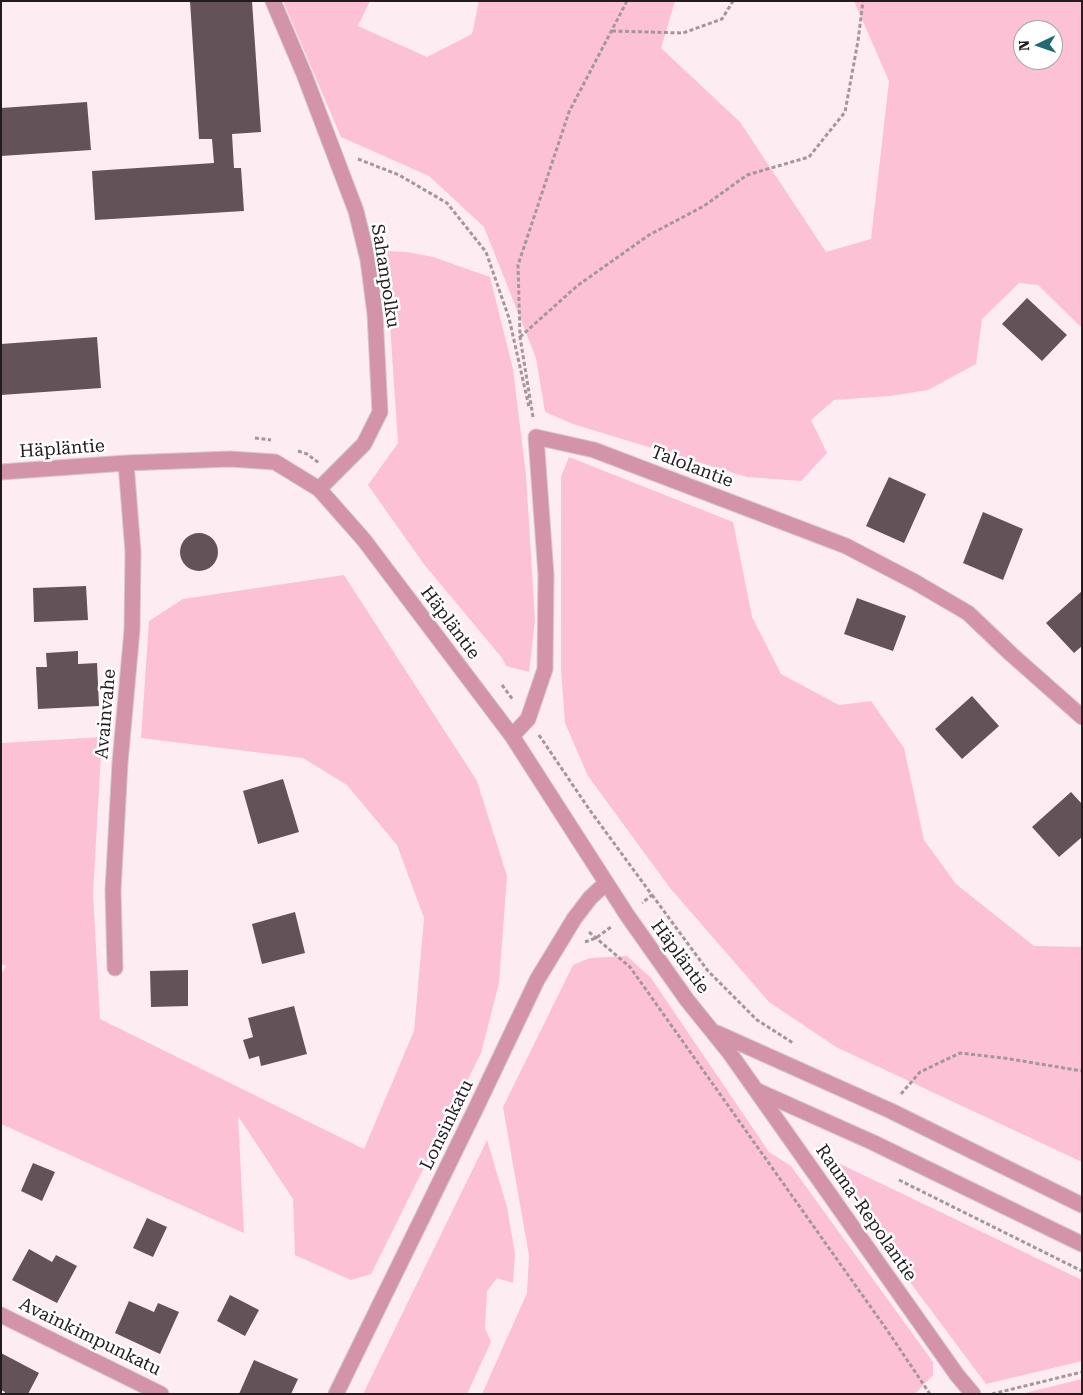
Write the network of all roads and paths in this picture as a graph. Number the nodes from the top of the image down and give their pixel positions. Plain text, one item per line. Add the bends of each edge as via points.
1 (274, 1) edge
2 (627, 1) edge
3 (733, 1) edge
4 (863, 1) edge
5 (612, 31) junction
6 (333, 148) junction
7 (520, 337) junction
8 (536, 437) junction
9 (126, 463) junction
10 (1, 472) edge
11 (319, 489) junction
12 (1082, 717) edge
13 (512, 736) junction
14 (606, 883) junction
15 (652, 895) dead end
16 (574, 919) junction
17 (115, 968) dead end
18 (712, 1032) junction
19 (794, 1043) dead end
20 (729, 1052) joint
21 (1082, 1071) edge
22 (756, 1090) junction
23 (891, 1112) junction
24 (1082, 1205) edge
25 (1082, 1244) edge
26 (1, 1315) edge
27 (1082, 1372) edge
28 (161, 1394) edge
29 (336, 1394) edge
30 (930, 1394) edge
31 (973, 1394) edge
32 (991, 1394) edge

1 - 6 street, Sahanpolku
2 - 5 path
3 - 5 path via 722,19 683,32
4 - 7 path via 845,112 809,157 747,175 704,206 649,235 577,286
5 - 7 path via 569,112 518,265
6 - 8 path via 399,175 447,203 486,252 509,318
6 - 11 street, Sahanpolku via 356,211 368,260 375,314 380,412 364,444
7 - 8 path
8 - 12 street, Talolantie via 594,450 846,546 968,613
8 - 13 street via 546,575 546,669 528,719
9 - 10 street, Häpläntie
9 - 11 street, Häpläntie via 230,459 275,462
9 - 17 street, Avainvahe via 133,552 132,630 113,890
11 - 13 street, Häpläntie via 364,540
13 - 14 street, Häpläntie
14 - 16 street, Lonsinkatu
14 - 18 street, Häpläntie
15 - 19 path via 708,971 757,1020
16 - 29 street, Lonsinkatu via 537,980
16 - 30 path via 630,966
18 - 20 street, Häpläntie
18 - 23 street
20 - 22 street, Rauma-Repolantie
21 - 23 path via 960,1053 920,1072
22 - 25 street
22 - 31 street, Rauma-Repolantie via 957,1376
23 - 24 street
26 - 28 street, Avainkimpunkatu
27 - 32 path

